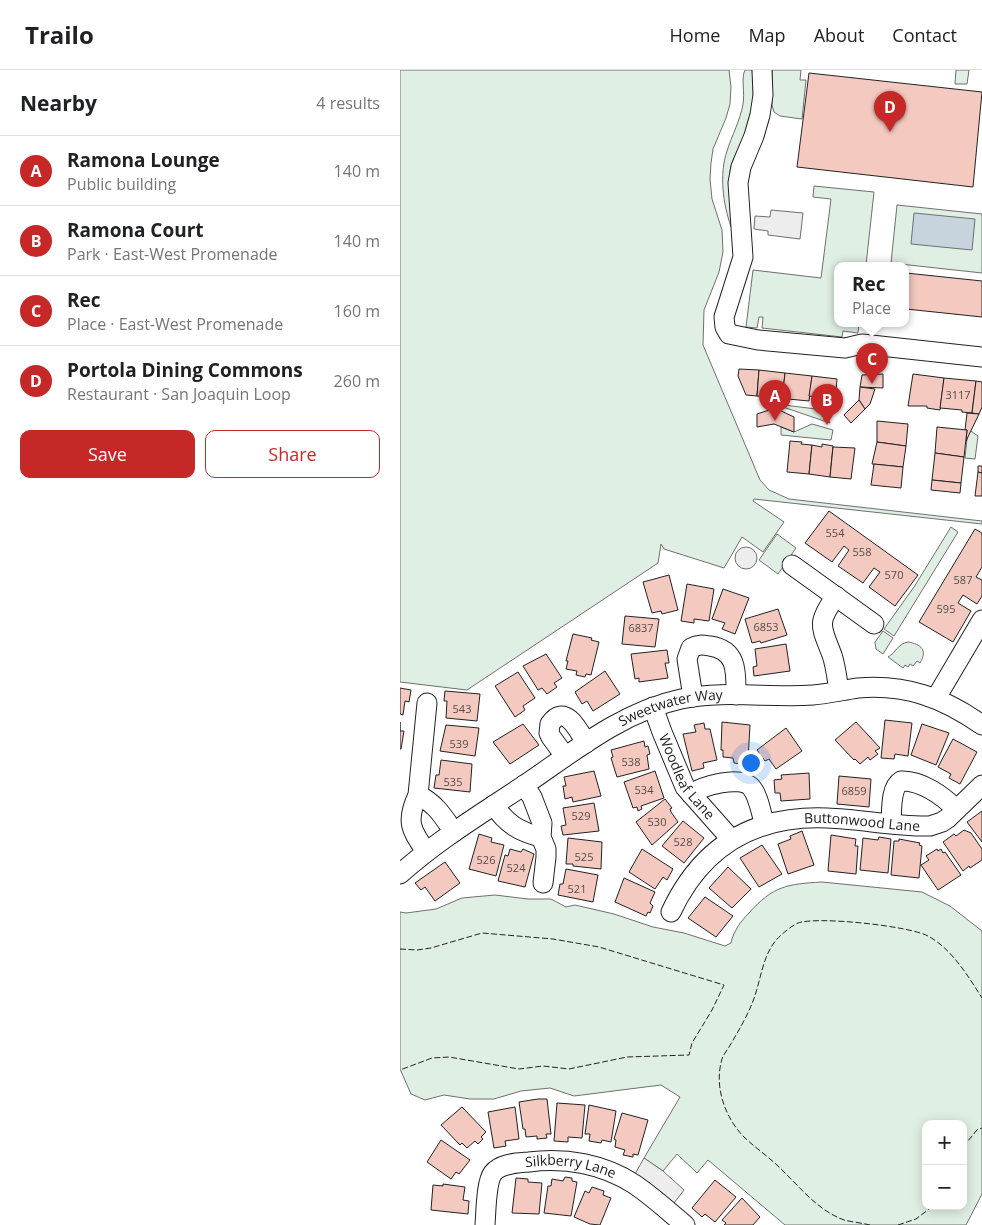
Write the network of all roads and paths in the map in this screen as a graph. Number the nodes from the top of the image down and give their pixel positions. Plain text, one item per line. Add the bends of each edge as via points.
1 (762, 70) edge
2 (982, 357) edge
3 (792, 565) dead end
4 (836, 596) junction
5 (982, 620) edge
6 (874, 624) dead end
7 (839, 691) junction
8 (736, 695) junction
9 (693, 697) junction
10 (936, 698) junction
11 (427, 703) dead end
12 (653, 707) junction
13 (982, 726) edge
14 (586, 742) junction
15 (565, 756) junction
16 (982, 784) edge
17 (524, 785) junction
18 (691, 794) junction
19 (418, 795) junction
20 (494, 805) junction
21 (956, 809) junction
22 (892, 823) junction
23 (765, 825) junction
24 (454, 832) junction
25 (541, 837) junction
26 (730, 839) junction
27 (426, 851) junction
28 (400, 874) edge
29 (543, 882) dead end
30 (671, 912) dead end
31 (485, 1225) edge
32 (684, 1225) edge

1 - 2 street via 760,114 739,175 744,257 726,310 724,322 729,334 845,348 862,344
3 - 4 street
4 - 6 street
4 - 7 street via 827,608 822,627
5 - 10 street
7 - 8 street, Sweetwater Way via 797,696
7 - 10 street, Sweetwater Way via 889,688
8 - 9 street, Sweetwater Way
8 - 9 street via 736,674 731,657 719,648 699,645 691,648 687,658
9 - 12 street, Sweetwater Way
10 - 13 street, Sweetwater Way
11 - 19 street
12 - 14 street, Sweetwater Way
12 - 18 street, Woodleaf Lane via 679,774
14 - 15 street, Sweetwater Way
14 - 15 street via 571,720 556,718 550,724 549,733
15 - 17 street, Sweetwater Way
16 - 21 street, Buttonwood Lane
17 - 20 street, Sweetwater Way
17 - 25 street via 542,823
18 - 23 street via 730,782 747,784 753,791
18 - 26 street, Woodleaf Lane
19 - 24 street via 439,810
19 - 27 street via 412,807 410,824
20 - 24 street, Sweetwater Way
20 - 25 street via 502,817 516,828
21 - 22 street, Buttonwood Lane via 942,822 930,826
21 - 22 street via 936,793 901,781 894,790
22 - 23 street, Buttonwood Lane via 805,817
23 - 26 street, Buttonwood Lane
24 - 27 street, Sweetwater Way
25 - 29 street via 546,849
26 - 30 street via 688,880
27 - 28 street, Sweetwater Way
31 - 32 street, Silkberry Lane via 488,1189 497,1169 551,1160 605,1169 626,1179

